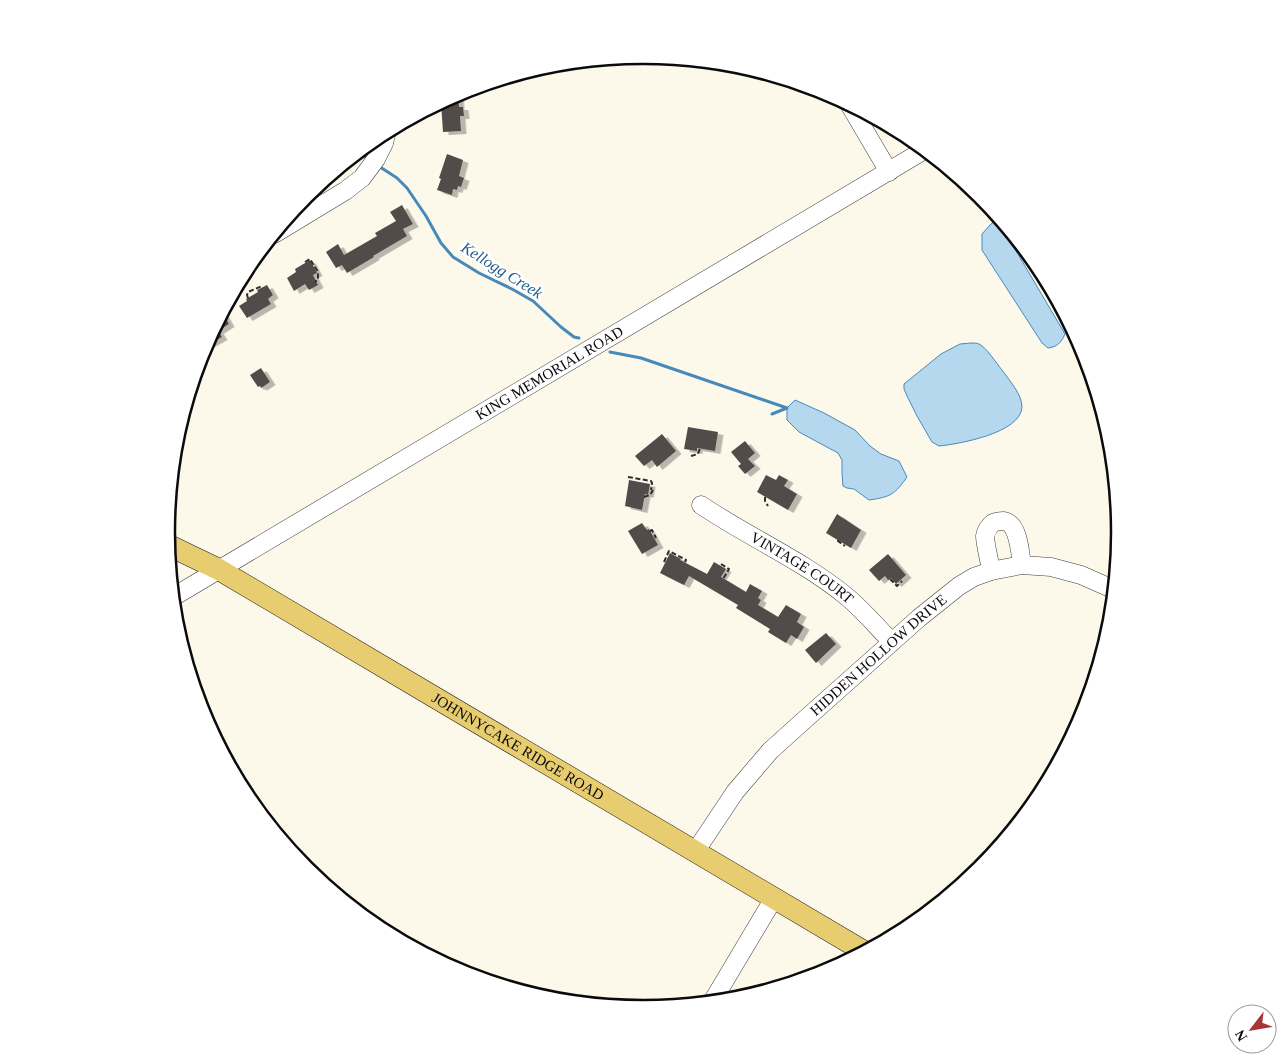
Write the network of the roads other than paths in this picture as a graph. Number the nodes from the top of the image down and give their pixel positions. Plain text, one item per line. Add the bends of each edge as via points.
1 (855, 114) edge
2 (384, 142) edge
3 (919, 154) edge
4 (889, 172) junction
5 (290, 224) edge
6 (701, 504) dead end
7 (176, 549) edge
8 (1022, 565) junction
9 (218, 569) junction
10 (992, 571) junction
11 (1109, 587) edge
12 (179, 593) edge
13 (892, 642) junction
14 (695, 852) junction
15 (774, 898) junction
16 (858, 948) edge
17 (717, 994) edge

1 - 4 street
2 - 5 street via 372,165 356,183
3 - 4 street, KING MEMORIAL ROAD
4 - 9 street, KING MEMORIAL ROAD
6 - 13 street, VINTAGE COURT via 821,578 847,597
7 - 9 main road, JOHNNYCAKE RIDGE ROAD
8 - 10 street, HIDDEN HOLLOW DRIVE
8 - 10 street via 1015,529 1010,523 998,521 985,536
8 - 11 street, HIDDEN HOLLOW DRIVE via 1051,567
9 - 12 street, KING MEMORIAL ROAD
9 - 14 main road, JOHNNYCAKE RIDGE ROAD
10 - 13 street, HIDDEN HOLLOW DRIVE via 959,586
13 - 14 street, HIDDEN HOLLOW DRIVE via 770,751 735,792
14 - 15 main road, JOHNNYCAKE RIDGE ROAD
15 - 16 main road, JOHNNYCAKE RIDGE ROAD
15 - 17 street

